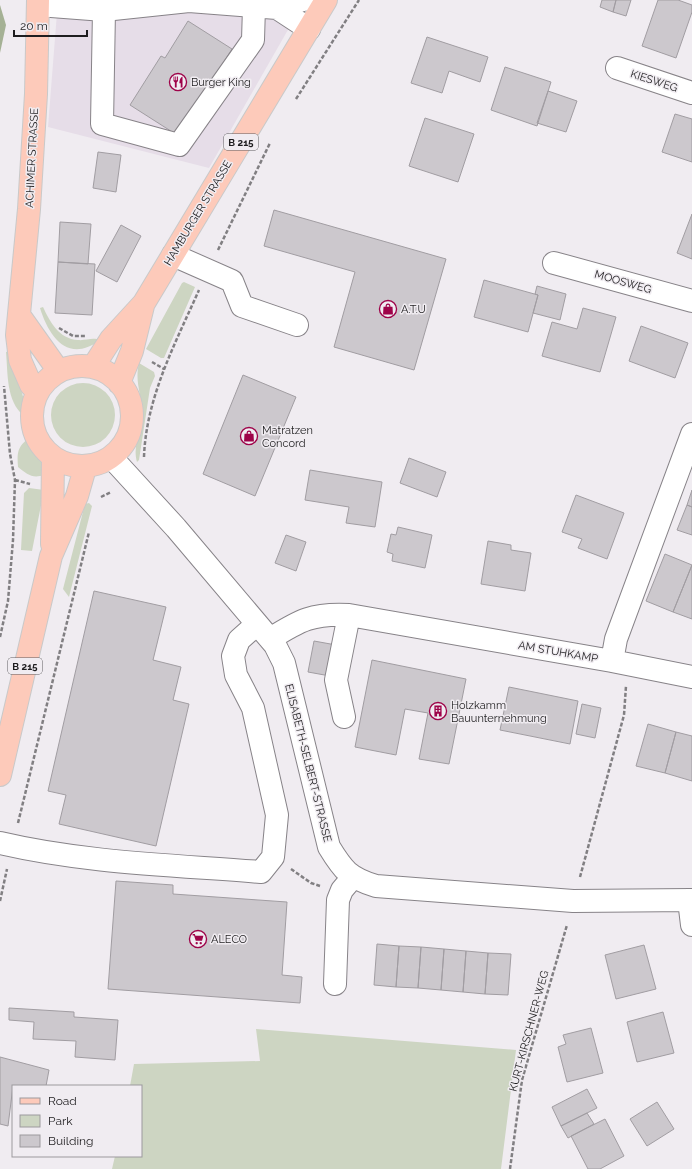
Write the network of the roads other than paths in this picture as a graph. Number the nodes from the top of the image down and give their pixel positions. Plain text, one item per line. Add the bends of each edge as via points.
1 (303, 0) edge
2 (326, 0) edge
3 (38, 2) edge
4 (254, 7) junction
5 (277, 8) junction
6 (104, 10) junction
7 (308, 29) junction
8 (617, 68) dead end
9 (692, 93) edge
10 (173, 255) junction
11 (554, 262) dead end
12 (692, 301) edge
13 (144, 303) junction
14 (18, 315) junction
15 (296, 325) dead end
16 (93, 367) junction
17 (58, 370) junction
18 (119, 383) junction
19 (37, 391) junction
20 (692, 434) edge
21 (53, 457) junction
22 (112, 458) junction
23 (85, 468) junction
24 (51, 556) junction
25 (349, 615) junction
26 (264, 632) junction
27 (612, 661) junction
28 (692, 677) edge
29 (344, 717) dead end
30 (0, 775) edge
31 (6, 844) edge
32 (347, 885) junction
33 (691, 900) edge
34 (692, 925) edge
35 (335, 984) dead end

1 - 5 street
2 - 7 main road, HAMBURGER STRASSE / B 215
3 - 6 street
3 - 14 main road, ACHIMER STRASSE via 29,210
4 - 5 street
4 - 6 street via 189,1
4 - 6 street via 253,40 179,145 102,124
5 - 7 street
7 - 10 main road, HAMBURGER STRASSE / B 215
8 - 9 street, KIESWEG
10 - 13 main road, HAMBURGER STRASSE / B 215
10 - 15 street via 232,281 242,306
11 - 12 street, MOOSWEG
13 - 16 main road, HAMBURGER STRASSE / B 215 via 111,339
13 - 18 main road, HAMBURGER STRASSE / B 215 via 132,351
14 - 17 main road
14 - 19 main road, ACHIMER STRASSE via 20,360 31,385
16 - 17 main road via 68,366
16 - 18 main road
17 - 19 main road via 48,376
18 - 22 main road via 128,398 131,412 130,430 124,446
19 - 21 main road via 33,405 35,430 44,448
20 - 27 street, AM STUHKAMP via 616,639
21 - 23 main road via 73,467
21 - 24 main road, B 215
22 - 23 main road via 98,466
22 - 26 street, ELISABETH-SELBERT-STRASSE via 176,528
23 - 24 main road, B 215 via 78,496
24 - 30 main road, B 215
25 - 26 street, AM STUHKAMP via 330,614 300,620
25 - 27 street, AM STUHKAMP
25 - 29 street via 336,680
26 - 31 street, AM STUHKAMP via 239,640 233,656 236,675 254,708 277,816 273,857 261,872 36,852
26 - 32 street, ELISABETH-SELBERT-STRASSE via 284,663 329,848 342,868
27 - 28 street
32 - 33 street, ELISABETH-SELBERT-STRASSE via 358,881 376,886 573,901
32 - 35 street via 338,900
33 - 34 street

